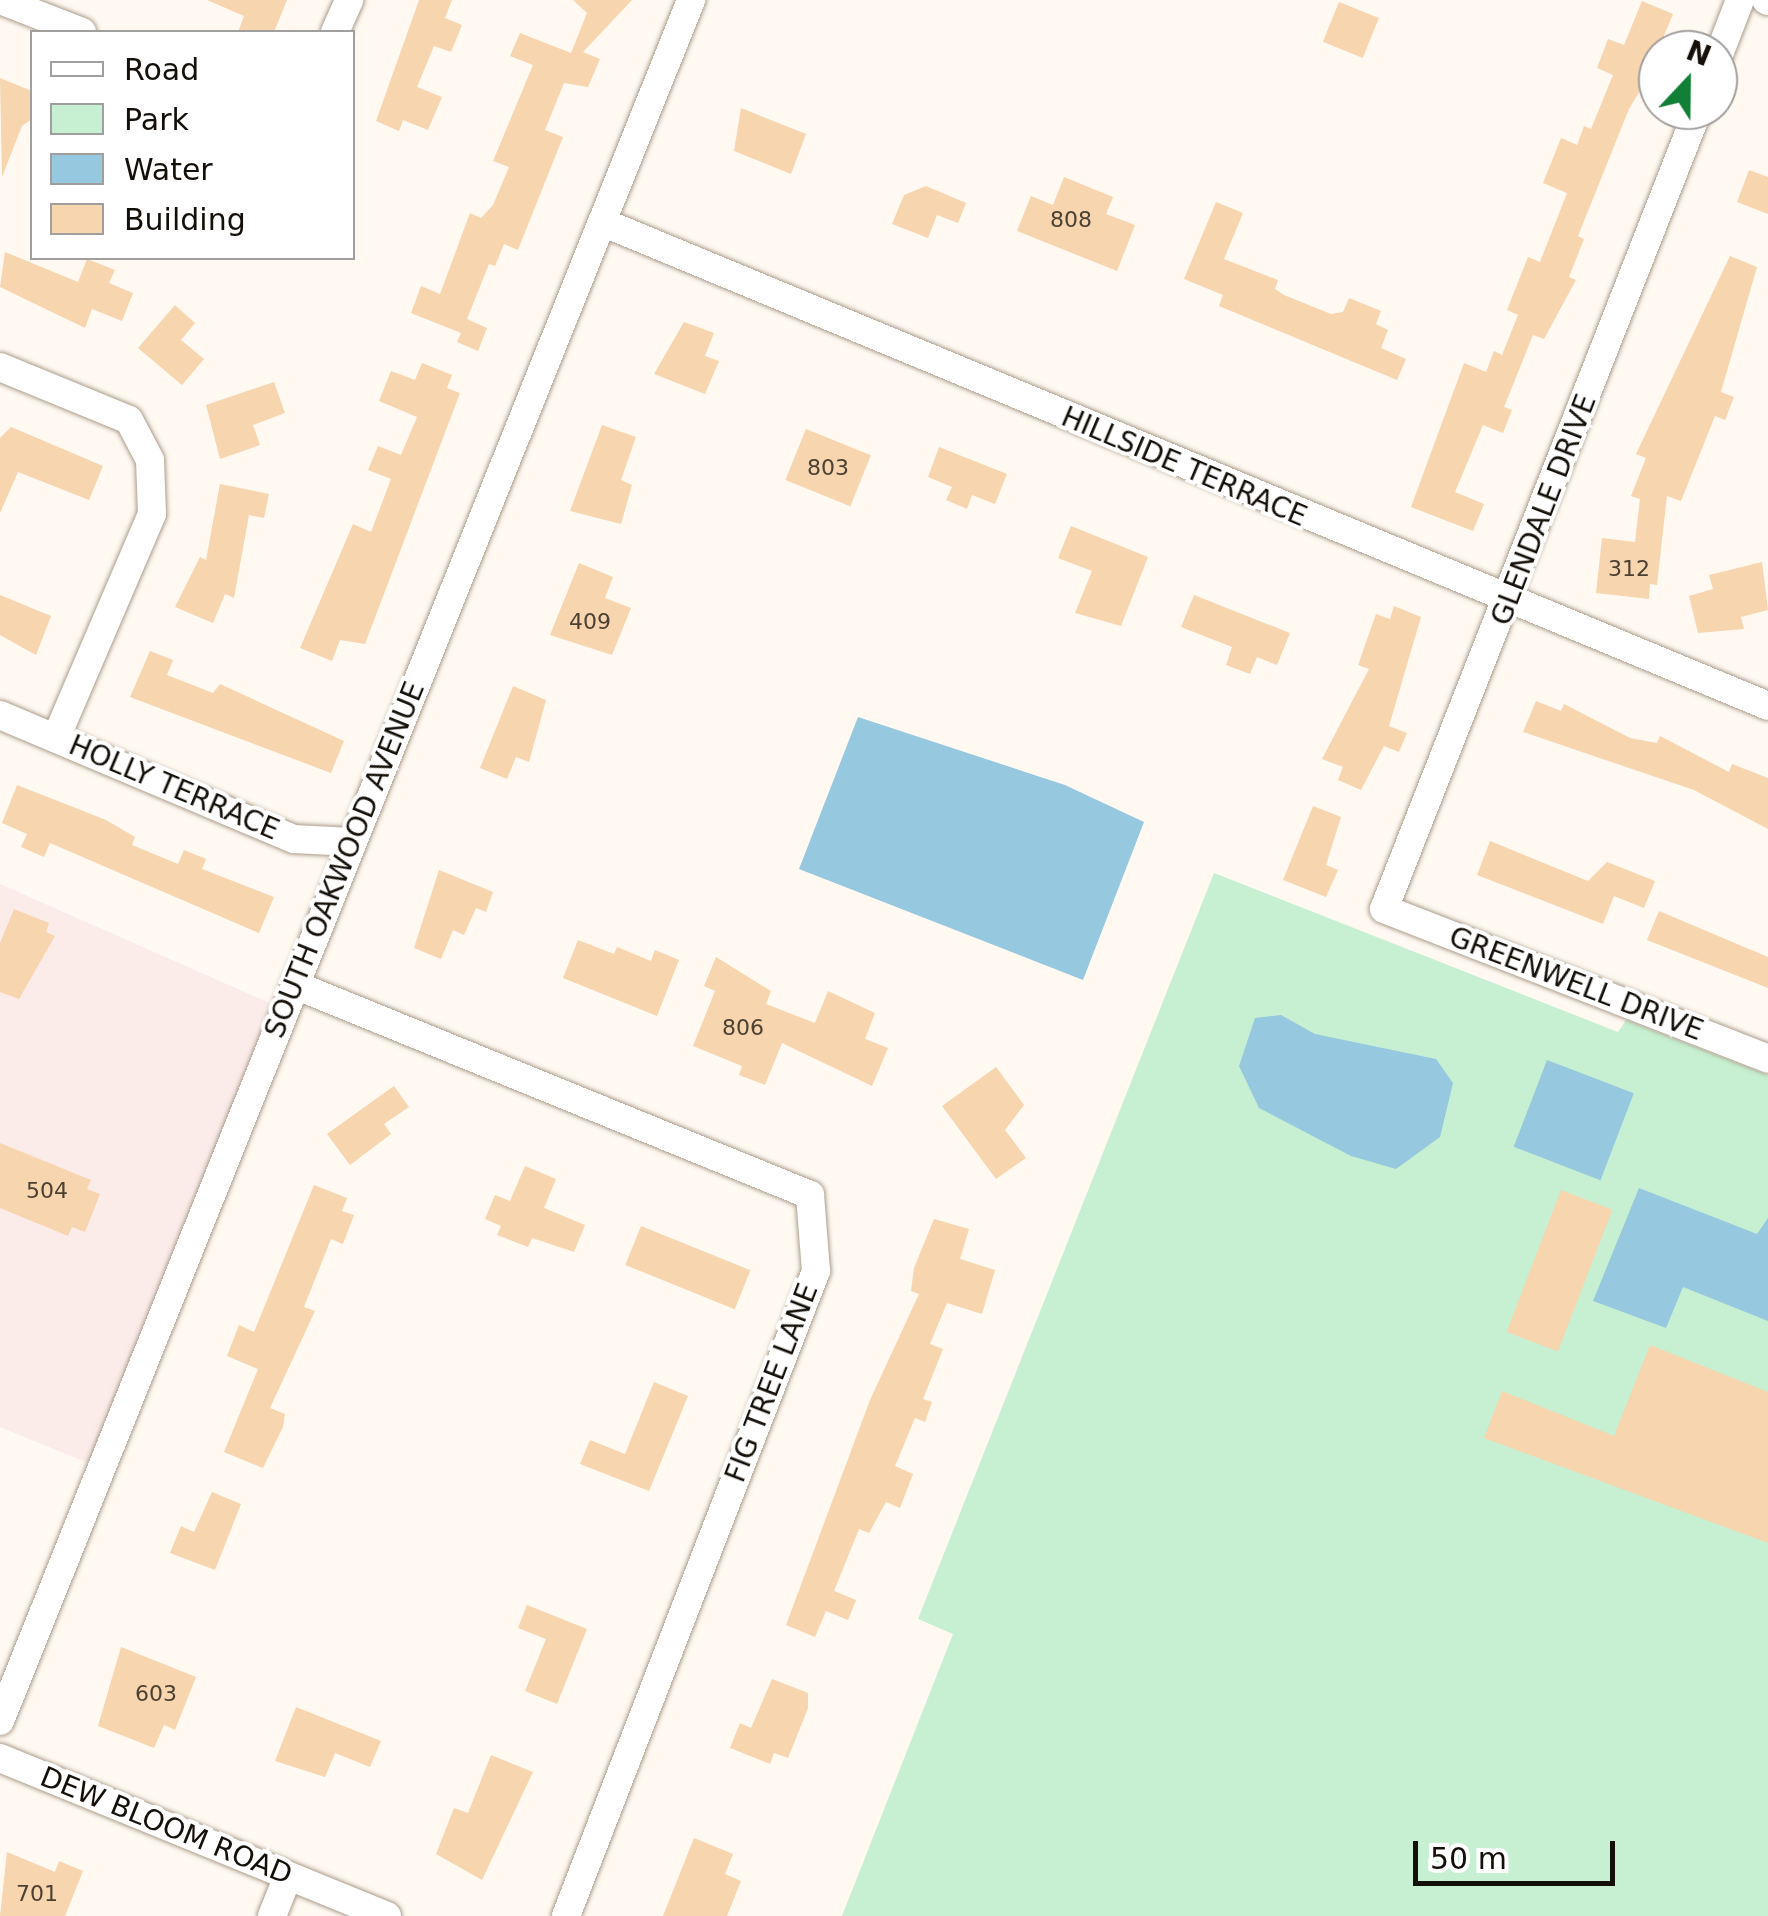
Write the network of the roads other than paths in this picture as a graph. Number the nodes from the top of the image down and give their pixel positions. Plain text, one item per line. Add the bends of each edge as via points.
1 (0, 0) edge
2 (349, 0) edge
3 (690, 0) edge
4 (1740, 0) edge
5 (77, 30) edge
6 (337, 30) edge
7 (1728, 30) edge
8 (1690, 130) edge
9 (602, 222) junction
10 (0, 367) edge
11 (1508, 604) junction
12 (1768, 706) edge
13 (0, 715) edge
14 (56, 738) junction
15 (352, 842) junction
16 (1384, 909) joint
17 (294, 985) junction
18 (1768, 1058) edge
19 (0, 1721) edge
20 (0, 1758) edge
21 (288, 1876) junction
22 (272, 1916) edge
23 (386, 1916) edge
24 (566, 1916) edge

1 - 5 street
2 - 6 street
3 - 9 street, SOUTH OAKWOOD AVENUE
4 - 7 street
8 - 11 street, GLENDALE DRIVE
9 - 11 street, HILLSIDE TERRACE
9 - 15 street, SOUTH OAKWOOD AVENUE
10 - 14 street via 129,420 150,460 152,514
11 - 12 street, HILLSIDE TERRACE
11 - 16 street, GLENDALE DRIVE
13 - 14 street, HOLLY TERRACE
14 - 15 street, HOLLY TERRACE via 294,838
15 - 17 street, SOUTH OAKWOOD AVENUE
16 - 18 street, GREENWELL DRIVE
17 - 19 street, SOUTH OAKWOOD AVENUE
17 - 24 street, FIG TREE LANE via 810,1195 816,1271
20 - 21 street, DEW BLOOM ROAD
21 - 22 street
21 - 23 street, DEW BLOOM ROAD

